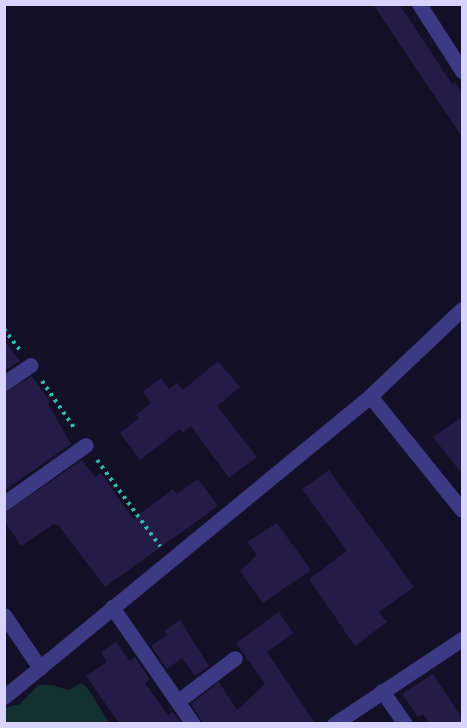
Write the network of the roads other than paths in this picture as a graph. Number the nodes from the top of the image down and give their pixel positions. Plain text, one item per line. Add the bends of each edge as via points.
1 (419, 4) edge
2 (462, 71) edge
3 (462, 309) edge
4 (31, 365) dead end
5 (4, 383) edge
6 (370, 396) junction
7 (86, 445) dead end
8 (4, 503) edge
9 (462, 510) edge
10 (112, 607) junction
11 (4, 615) edge
12 (462, 639) edge
13 (235, 658) dead end
14 (40, 668) junction
15 (382, 691) junction
16 (4, 697) edge
17 (178, 701) junction
18 (193, 723) edge
19 (334, 723) edge
20 (405, 723) edge

1 - 2 street
3 - 6 street
4 - 5 street
6 - 9 street
6 - 10 street
7 - 8 street
10 - 14 street
10 - 17 street
11 - 14 street
12 - 15 street
13 - 17 street
14 - 16 street
15 - 19 street
15 - 20 street
17 - 18 street

